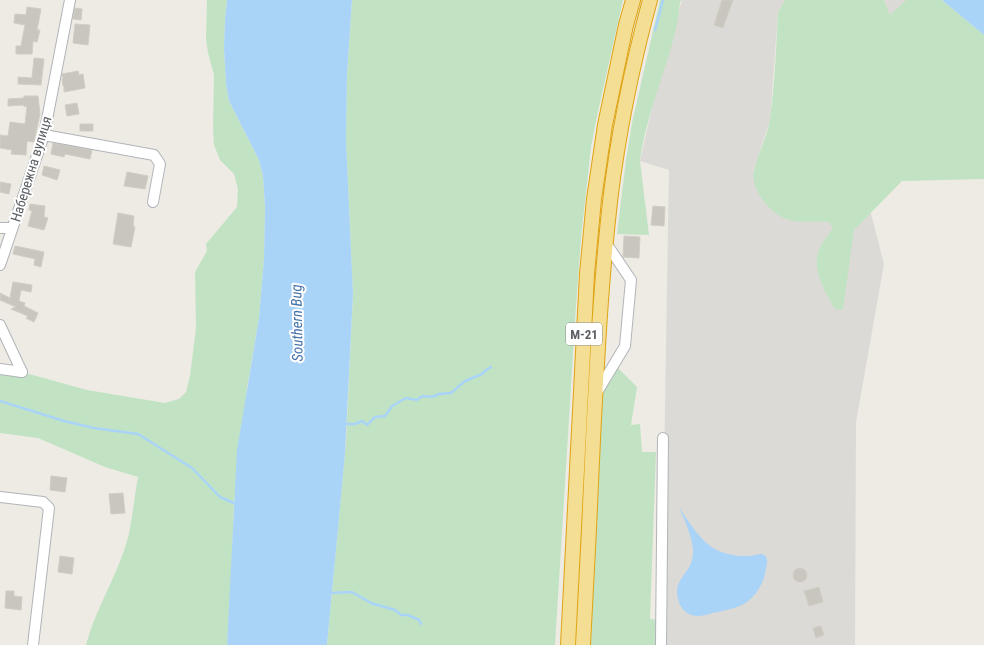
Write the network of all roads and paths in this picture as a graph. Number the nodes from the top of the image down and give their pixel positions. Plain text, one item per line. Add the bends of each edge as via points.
1 (70, 0) edge
2 (633, 0) edge
3 (650, 0) edge
4 (44, 135) junction
5 (153, 202) dead end
6 (0, 228) edge
7 (12, 228) junction
8 (606, 243) junction
9 (0, 265) edge
10 (587, 274) junction
11 (603, 275) junction
12 (0, 325) edge
13 (0, 369) edge
14 (595, 395) junction
15 (663, 438) dead end
16 (0, 497) edge
17 (33, 645) edge
18 (568, 645) edge
19 (583, 645) edge
20 (661, 645) edge

1 - 4 street, Набережна вулиця
2 - 10 highway, М-21 via 605,125 594,199
3 - 8 highway, М-21 via 621,127
4 - 5 street via 154,155 160,164
4 - 7 street, Набережна вулиця
6 - 7 street
7 - 9 street, Набережна вулиця
8 - 11 highway, М-21
8 - 14 street via 631,280 625,346
10 - 11 highway
10 - 18 highway, М-21
11 - 14 highway, М-21
12 - 13 street via 22,372
14 - 19 highway, М-21
15 - 20 street
16 - 17 street via 44,502 49,508

